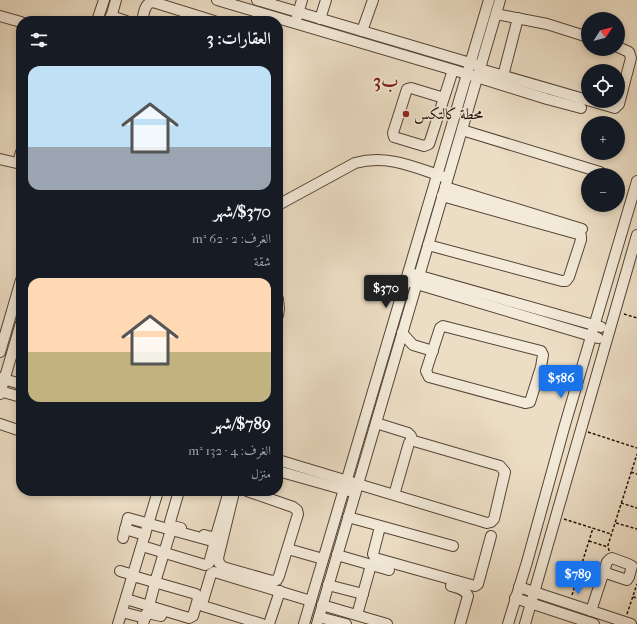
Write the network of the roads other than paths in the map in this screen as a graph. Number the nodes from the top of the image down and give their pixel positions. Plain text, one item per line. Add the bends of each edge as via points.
1 (104, 0) edge
2 (116, 0) edge
3 (217, 0) edge
4 (257, 0) edge
5 (302, 0) edge
6 (326, 0) edge
7 (373, 0) edge
8 (489, 0) edge
9 (500, 0) edge
10 (298, 12) junction
11 (496, 14) junction
12 (0, 16) edge
13 (99, 16) edge
14 (111, 16) edge
15 (143, 16) edge
16 (198, 16) edge
17 (271, 16) edge
18 (518, 18) junction
19 (283, 19) edge
20 (320, 19) junction
21 (16, 21) edge
22 (295, 23) junction
23 (362, 31) junction
24 (581, 34) edge
25 (625, 50) edge
26 (470, 63) junction
27 (453, 70) junction
28 (479, 71) junction
29 (467, 74) junction
30 (503, 76) junction
31 (444, 98) junction
32 (581, 108) dead end
33 (462, 130) junction
34 (0, 159) edge
35 (16, 162) edge
36 (587, 168) edge
37 (437, 175) junction
38 (637, 181) edge
39 (445, 187) junction
40 (283, 202) edge
41 (582, 229) dead end
42 (637, 235) edge
43 (428, 245) junction
44 (407, 277) junction
45 (418, 280) junction
46 (16, 296) edge
47 (595, 325) junction
48 (609, 329) junction
49 (3, 333) edge
50 (402, 333) junction
51 (591, 336) junction
52 (16, 338) edge
53 (606, 340) junction
54 (413, 345) junction
55 (433, 351) junction
56 (0, 352) edge
57 (396, 352) junction
58 (2, 379) edge
59 (16, 383) edge
60 (0, 392) edge
61 (16, 396) edge
62 (376, 423) junction
63 (0, 424) edge
64 (16, 429) edge
65 (411, 441) junction
66 (283, 462) edge
67 (283, 472) edge
68 (345, 485) junction
69 (357, 489) junction
70 (394, 495) junction
71 (156, 496) edge
72 (178, 496) edge
73 (227, 496) edge
74 (233, 496) edge
75 (260, 496) edge
76 (348, 517) junction
77 (148, 524) junction
78 (380, 527) junction
79 (171, 530) junction
80 (145, 535) junction
81 (491, 536) dead end
82 (453, 546) dead end
83 (141, 548) junction
84 (288, 549) junction
85 (164, 554) junction
86 (337, 555) junction
87 (323, 559) junction
88 (527, 562) junction
89 (371, 565) junction
90 (542, 567) junction
91 (120, 571) dead end
92 (603, 572) junction
93 (133, 575) junction
94 (156, 581) junction
95 (328, 585) junction
96 (519, 587) junction
97 (280, 591) junction
98 (534, 592) junction
99 (363, 594) junction
100 (515, 598) junction
101 (126, 599) junction
102 (311, 601) junction
103 (531, 603) junction
104 (322, 605) junction
105 (149, 606) junction
106 (591, 611) junction
107 (122, 612) junction
108 (357, 615) junction
109 (318, 620) edge
110 (144, 621) edge
111 (628, 623) edge
112 (118, 624) edge
113 (188, 624) edge
114 (194, 624) edge
115 (243, 624) edge
116 (262, 624) edge
117 (269, 624) edge
118 (304, 624) edge
119 (346, 624) edge
120 (387, 624) edge
121 (460, 624) edge
122 (508, 624) edge
123 (525, 624) edge
124 (594, 624) edge

1 - 13 street
2 - 14 street
3 - 17 street
4 - 10 street
5 - 10 street
6 - 20 street
7 - 23 street
8 - 26 street
9 - 11 street
10 - 20 street
10 - 22 street
11 - 18 street
11 - 28 street
12 - 21 street
15 - 16 street via 146,6 153,2
18 - 24 street
18 - 30 street
19 - 22 street
20 - 23 street
22 - 27 street
23 - 26 street
25 - 30 street via 629,52 631,58 619,104 615,108
26 - 28 street
26 - 29 street
27 - 29 street
27 - 31 street
28 - 29 street
28 - 30 street
28 - 32 street via 547,99
28 - 33 street
29 - 37 street
31 - 31 street via 432,138 427,145 393,136 407,89
33 - 36 street
33 - 39 street
34 - 35 street
37 - 39 street
37 - 40 street via 398,162 367,159
37 - 44 street
38 - 47 street
39 - 41 street
39 - 43 street
39 - 43 street via 578,234 581,240 566,281
42 - 48 street
43 - 45 street
44 - 45 street
44 - 68 street
45 - 47 street
45 - 50 street
45 - 51 street
46 - 49 street
47 - 48 street
47 - 51 street
48 - 53 street
49 - 56 street
50 - 54 street
50 - 57 street
51 - 53 street
51 - 88 street
52 - 58 street
53 - 90 street
54 - 55 street
54 - 57 street
55 - 55 street via 440,328 445,326 539,351 543,355 531,400 527,404 429,377 426,371
57 - 62 street
58 - 59 street
58 - 60 street
60 - 61 street
62 - 65 street via 408,433
62 - 69 street
63 - 64 street
65 - 70 street
65 - 70 street via 502,468 505,475 494,519 487,523
66 - 68 street
67 - 68 street
68 - 69 street
68 - 87 street
69 - 70 street
69 - 76 street
71 - 77 street
72 - 73 street via 171,525 212,538 216,536
74 - 84 street via 218,558 219,563 224,567 272,581 277,580
75 - 84 street via 297,510
76 - 78 street
76 - 86 street
77 - 79 street
77 - 80 street
77 - 80 street via 128,518 124,533
78 - 81 street via 373,554 375,558 475,586 478,584
78 - 82 street
79 - 85 street
79 - 85 street via 212,541 214,546 206,565
80 - 83 street
83 - 85 street
83 - 93 street
84 - 87 street
85 - 94 street
85 - 94 street via 203,568 206,572 198,591
86 - 89 street
86 - 95 street
87 - 102 street
88 - 90 street
88 - 96 street
89 - 99 street
89 - 121 street via 462,589 468,600
90 - 98 street
91 - 93 street
92 - 92 street via 608,560 612,558 630,565 632,569 625,580
92 - 106 street
93 - 94 street
93 - 101 street
94 - 105 street
94 - 105 street via 196,594 198,599 191,618
95 - 99 street
95 - 104 street
96 - 98 street
96 - 100 street
97 - 102 street
97 - 116 street via 216,572 211,574 202,604 204,606
97 - 117 street
98 - 103 street
98 - 106 street
99 - 108 street
100 - 103 street
100 - 122 street
101 - 105 street
101 - 107 street
102 - 118 street
103 - 123 street
103 - 124 street
104 - 108 street
104 - 109 street
106 - 111 street
107 - 110 street
107 - 112 street
108 - 120 street
109 - 119 street
110 - 113 street via 146,614 150,613
114 - 115 street via 198,613 202,611

